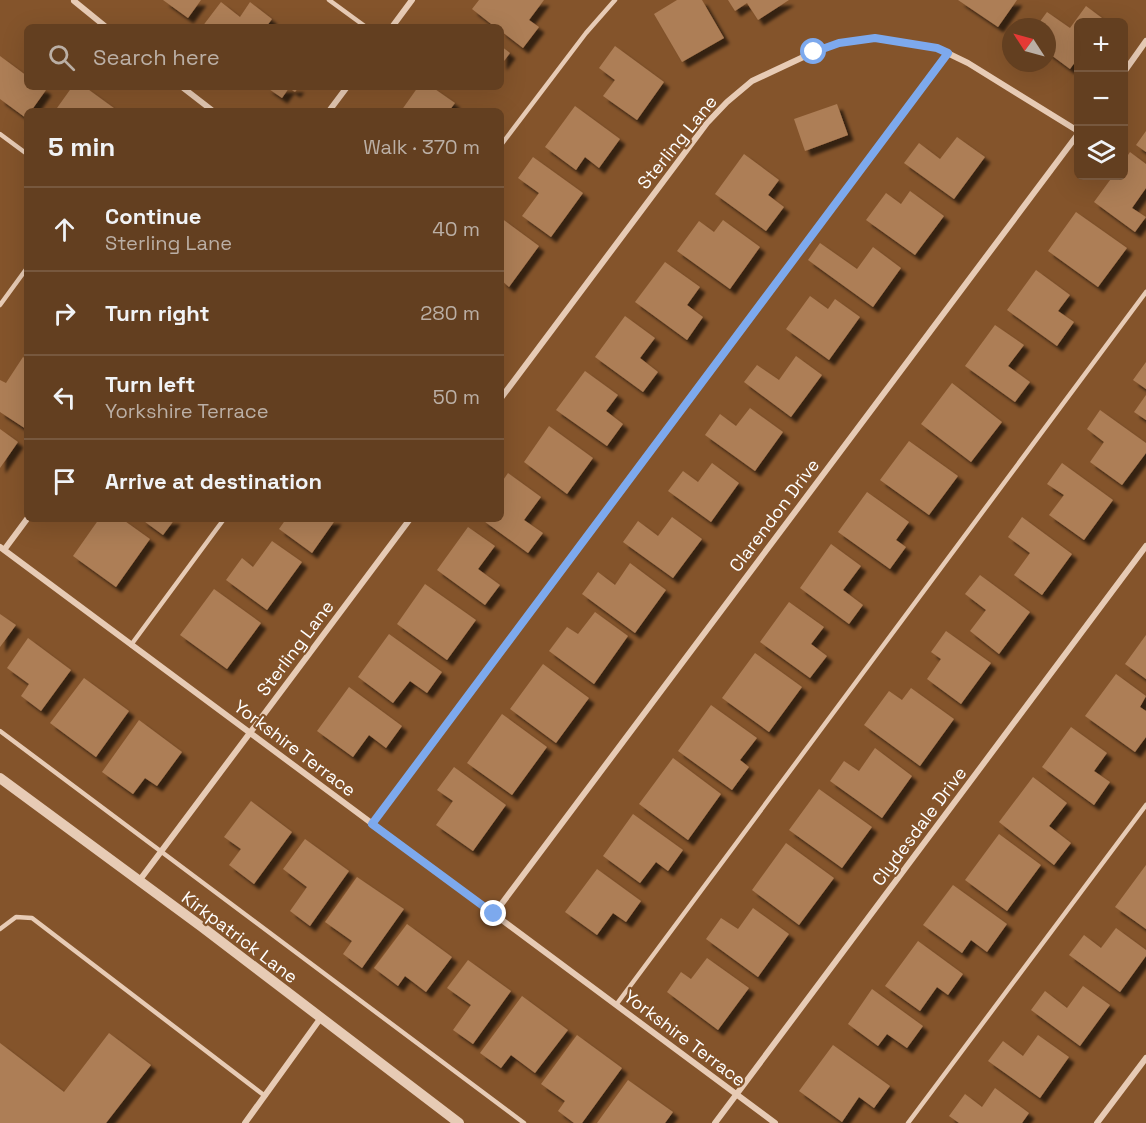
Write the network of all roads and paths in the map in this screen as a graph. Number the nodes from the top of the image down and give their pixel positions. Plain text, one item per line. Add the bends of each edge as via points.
1 (329, 0) edge
2 (411, 0) edge
3 (615, 0) edge
4 (74, 1) edge
5 (102, 24) edge
6 (362, 24) edge
7 (394, 24) edge
8 (1146, 41) edge
9 (948, 53) junction
10 (1128, 66) edge
11 (186, 90) edge
12 (345, 90) edge
13 (209, 108) edge
14 (331, 108) edge
15 (1074, 130) edge
16 (0, 134) edge
17 (1074, 138) edge
18 (504, 141) edge
19 (24, 152) edge
20 (24, 272) edge
21 (1146, 292) edge
22 (0, 305) edge
23 (504, 394) edge
24 (24, 522) edge
25 (223, 522) edge
26 (409, 522) edge
27 (1146, 546) edge
28 (2, 549) edge
29 (131, 645) junction
30 (0, 731) edge
31 (250, 733) junction
32 (0, 778) edge
33 (1146, 805) edge
34 (372, 824) junction
35 (161, 852) junction
36 (139, 881) junction
37 (494, 914) junction
38 (0, 929) edge
39 (616, 1005) junction
40 (320, 1019) junction
41 (1146, 1058) edge
42 (737, 1095) junction
43 (265, 1096) junction
44 (245, 1123) edge
45 (459, 1123) edge
46 (524, 1123) edge
47 (715, 1123) edge
48 (775, 1123) edge
49 (908, 1123) edge
50 (1097, 1123) edge

1 - 6 lane
2 - 7 street
3 - 18 lane
4 - 5 street
8 - 10 street
9 - 15 street, Sterling Lane
9 - 23 street, Sterling Lane via 875,38 814,52 752,81 707,123
9 - 34 lane
11 - 13 street
12 - 14 street
16 - 19 lane
17 - 37 street, Clarendon Drive
20 - 22 lane
21 - 39 lane
24 - 28 street
25 - 29 lane
26 - 31 street, Sterling Lane
27 - 42 street, Clydesdale Drive
28 - 29 street, Yorkshire Terrace
29 - 31 street, Yorkshire Terrace
30 - 35 lane
31 - 34 street, Yorkshire Terrace
31 - 35 street, Sterling Lane
32 - 36 street, Kirkpatrick Lane
33 - 49 lane
34 - 37 street, Yorkshire Terrace
35 - 36 street, Sterling Lane
35 - 46 lane
36 - 40 street, Kirkpatrick Lane
37 - 39 street, Yorkshire Terrace
38 - 43 lane via 16,917 32,918
39 - 42 street, Yorkshire Terrace
40 - 43 street
40 - 45 street, Kirkpatrick Lane
41 - 50 street
42 - 47 street, Clydesdale Drive
42 - 48 street, Yorkshire Terrace
43 - 44 street

